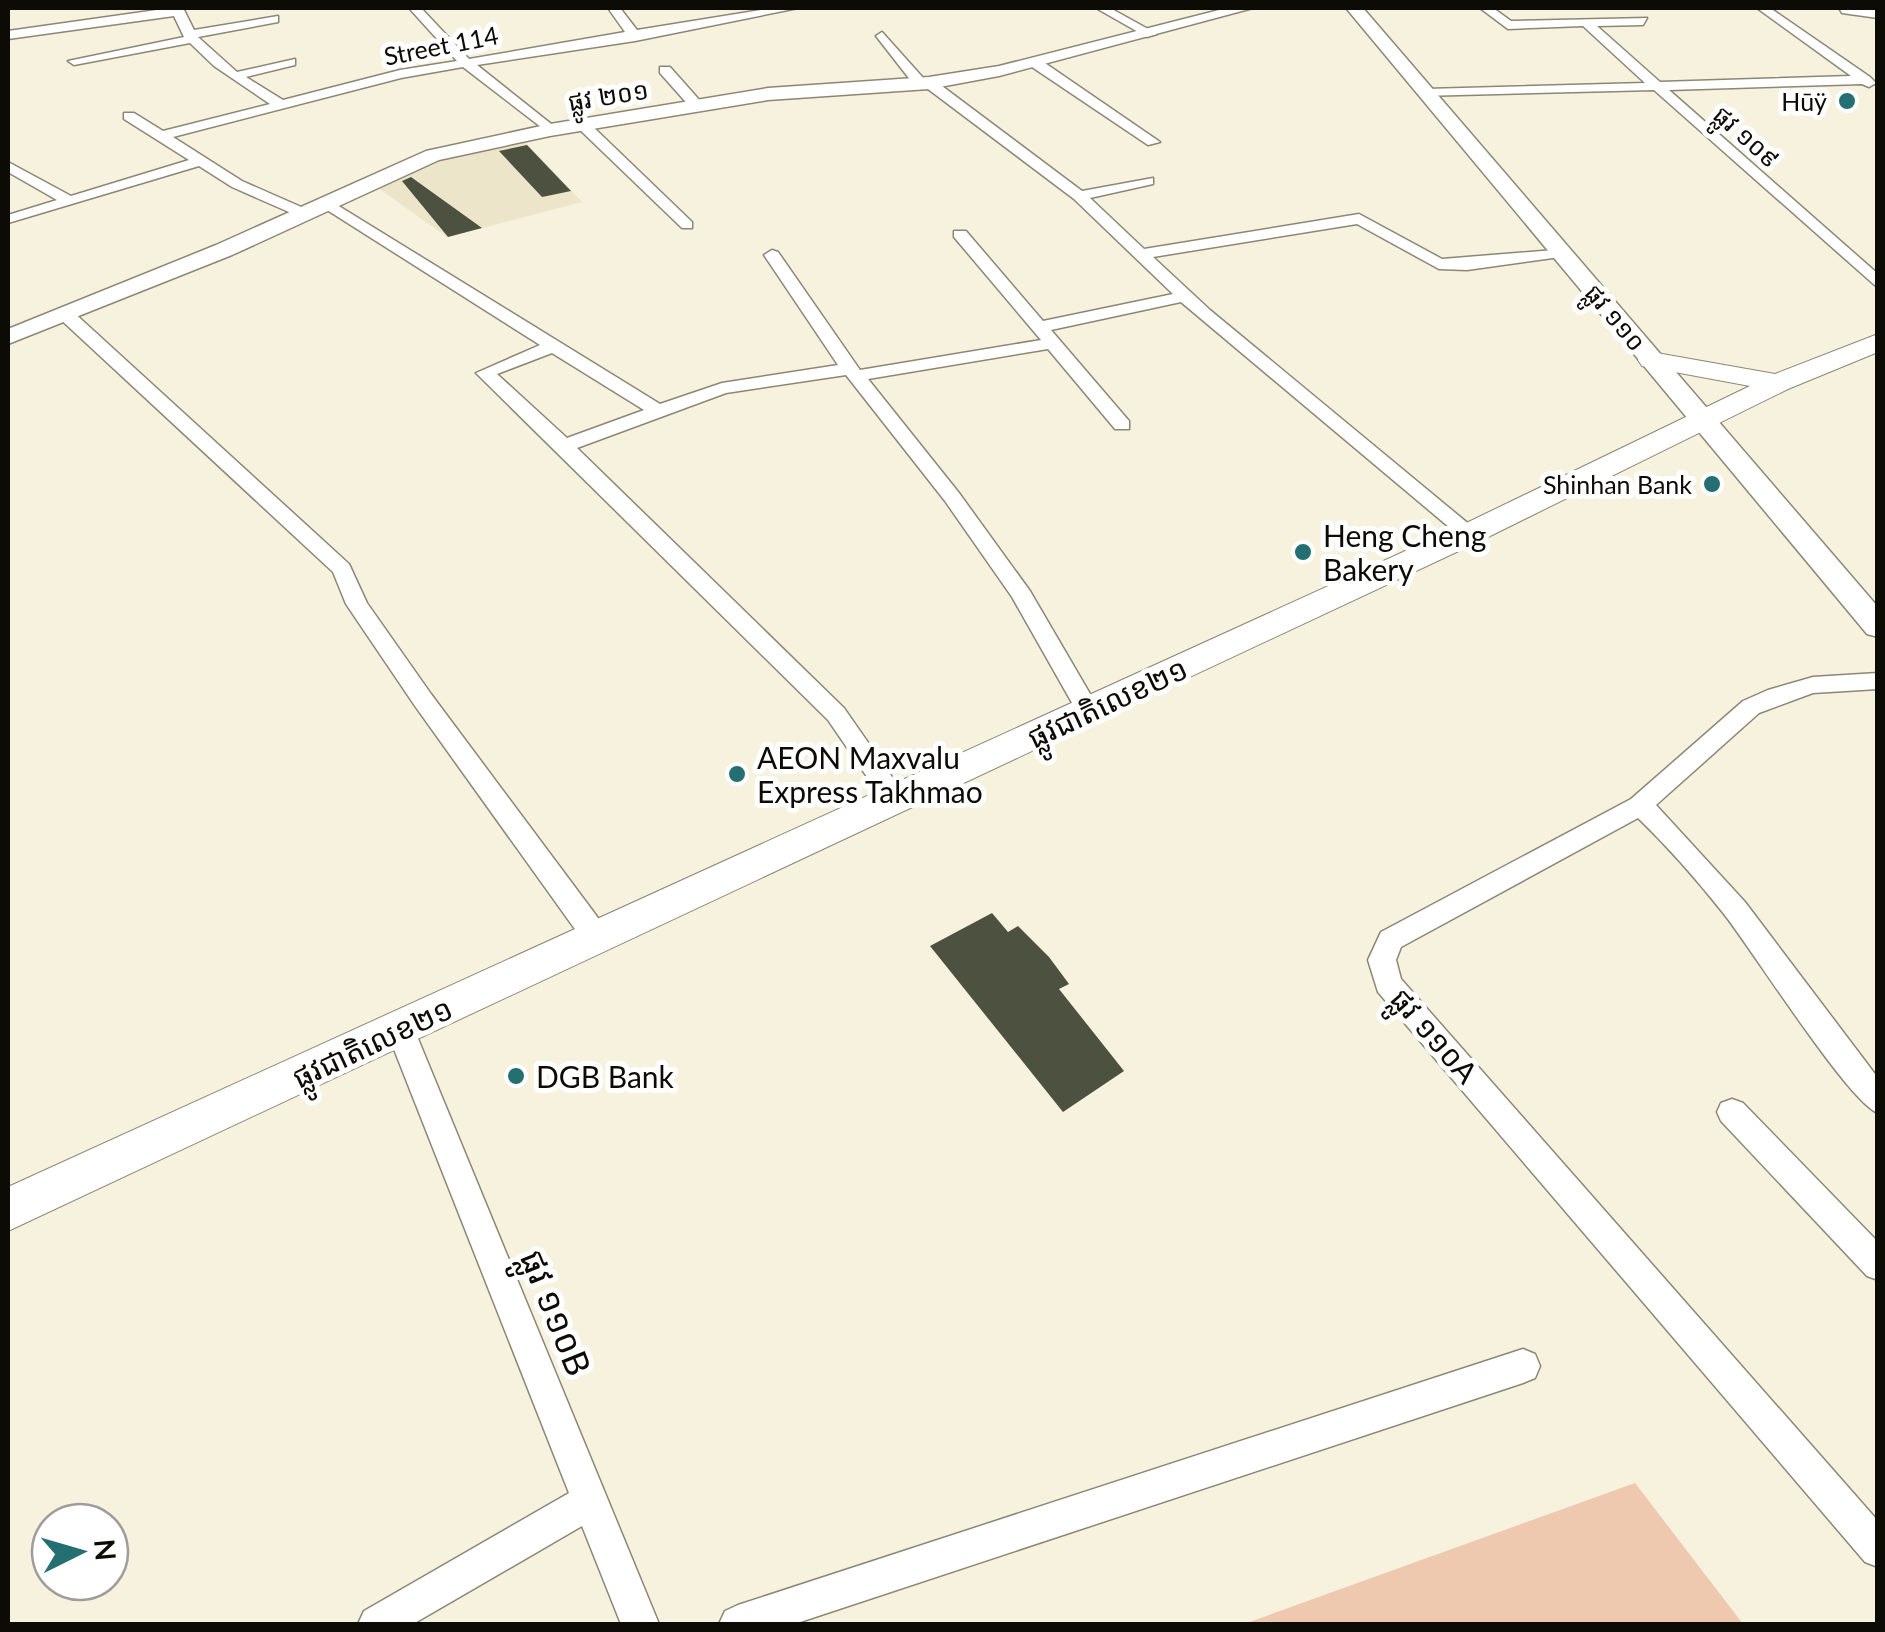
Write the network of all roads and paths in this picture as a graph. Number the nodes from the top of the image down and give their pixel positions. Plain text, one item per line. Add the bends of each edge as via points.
1 (415, 8) edge
2 (614, 8) edge
3 (708, 8) edge
4 (788, 8) edge
5 (1102, 8) edge
6 (1354, 8) edge
7 (1486, 8) edge
8 (1764, 8) edge
9 (1850, 8) edge
10 (1229, 9) edge
11 (178, 10) edge
12 (1878, 12) edge
13 (274, 19) dead end
14 (718, 21) junction
15 (1642, 22) dead end
16 (1586, 23) junction
17 (1151, 34) junction
18 (8, 35) edge
19 (635, 36) junction
20 (882, 36) dead end
21 (190, 37) junction
22 (74, 62) dead end
23 (290, 62) dead end
24 (465, 62) junction
25 (1034, 62) junction
26 (665, 70) dead end
27 (235, 76) junction
28 (1865, 80) junction
29 (925, 83) junction
30 (1657, 86) junction
31 (1878, 89) edge
32 (1426, 94) junction
33 (278, 104) junction
34 (696, 106) junction
35 (128, 116) dead end
36 (583, 125) junction
37 (550, 130) junction
38 (162, 136) junction
39 (1153, 142) dead end
40 (200, 161) junction
41 (8, 166) edge
42 (1148, 180) dead end
43 (1078, 196) junction
44 (69, 201) junction
45 (324, 203) junction
46 (303, 213) junction
47 (11, 219) dead end
48 (687, 225) dead end
49 (960, 234) dead end
50 (1560, 252) junction
51 (772, 254) dead end
52 (1142, 254) junction
53 (1878, 283) edge
54 (1185, 296) junction
55 (65, 314) junction
56 (1042, 327) junction
57 (8, 337) edge
58 (1878, 342) edge
59 (1055, 343) junction
60 (556, 345) junction
61 (1651, 360) junction
62 (852, 373) junction
63 (1778, 383) junction
64 (658, 410) junction
65 (1701, 419) junction
66 (1122, 425) dead end
67 (564, 446) junction
68 (1469, 534) junction
69 (1878, 628) edge
70 (1878, 681) edge
71 (1088, 711) junction
72 (896, 800) junction
73 (1640, 805) junction
74 (596, 938) junction
75 (400, 1029) junction
76 (1878, 1100) edge
77 (1732, 1112) dead end
78 (8, 1210) edge
79 (1878, 1265) edge
80 (1523, 1366) dead end
81 (590, 1501) junction
82 (1878, 1549) edge
83 (378, 1624) edge
84 (640, 1624) edge
85 (738, 1624) edge

1 - 24 street
2 - 19 street
3 - 14 street
4 - 14 street, Street 114
5 - 17 street
6 - 32 street, ផ្លូវ ១១០
7 - 16 street via 1508,25
8 - 28 street
9 - 12 highway
10 - 17 street, ផ្លូវ ២០១
11 - 18 street
11 - 21 street
13 - 21 street
14 - 19 street, Street 114
15 - 16 street
16 - 30 street, ផ្លូវ ១០៩
17 - 25 street, ផ្លូវ ២០១
19 - 24 street, Street 114
20 - 29 street
21 - 22 street
21 - 27 street
23 - 27 street
24 - 33 street, Street 114
24 - 37 street
25 - 29 street, ផ្លូវ ២០១
25 - 39 street
26 - 34 street
27 - 33 street
28 - 30 street
28 - 31 street
29 - 34 street, ផ្លូវ ២០១ via 816,88
29 - 43 street
30 - 32 street
30 - 53 street, ផ្លូវ ១០៩
32 - 50 street, ផ្លូវ ១១០
33 - 38 street, Street 114
34 - 36 street, ផ្លូវ ២០១
35 - 38 street
36 - 37 street, ផ្លូវ ២០១
36 - 48 street
37 - 45 street, ផ្លូវ ២០១ via 432,155
38 - 40 street
40 - 44 street
40 - 46 street
41 - 44 street
42 - 43 street
43 - 52 street
44 - 47 street
45 - 46 street, ផ្លូវ ២០១
45 - 60 street
46 - 55 street, ផ្លូវ ២០១
49 - 56 street
50 - 52 street via 1439,264 1359,218
50 - 61 street, ផ្លូវ ១១០
51 - 62 street
52 - 54 street
54 - 56 street
54 - 68 street
55 - 57 street, ផ្លូវ ២០១
55 - 74 street via 342,569 423,700
56 - 59 street
58 - 63 main road, ផ្លូវជាតិលេខ២១
59 - 62 street
59 - 66 street
60 - 64 street
60 - 67 street via 485,372
61 - 63 main road
61 - 65 street, ផ្លូវ ១១០
62 - 64 street via 722,388
62 - 71 street via 1022,596
63 - 65 main road, ផ្លូវជាតិលេខ២១
64 - 67 street
65 - 68 main road, ផ្លូវជាតិលេខ២១
65 - 69 street, ផ្លូវ ១១០
67 - 72 street via 836,714
68 - 71 main road, ផ្លូវជាតិលេខ២១
70 - 73 street, ផ្លូវ ១១០A via 1813,685 1750,707
71 - 72 main road, ផ្លូវជាតិលេខ២១
72 - 74 main road, ផ្លូវជាតិលេខ២១
73 - 76 street via 1696,858
73 - 82 street, ផ្លូវ ១១០A via 1391,940 1382,960 1388,984
74 - 75 main road, ផ្លូវជាតិលេខ២១
75 - 78 main road, ផ្លូវជាតិលេខ២១
75 - 81 street, ផ្លូវ ១១០B
77 - 79 street
80 - 85 street
81 - 83 street
81 - 84 street, ផ្លូវ ១១០B

